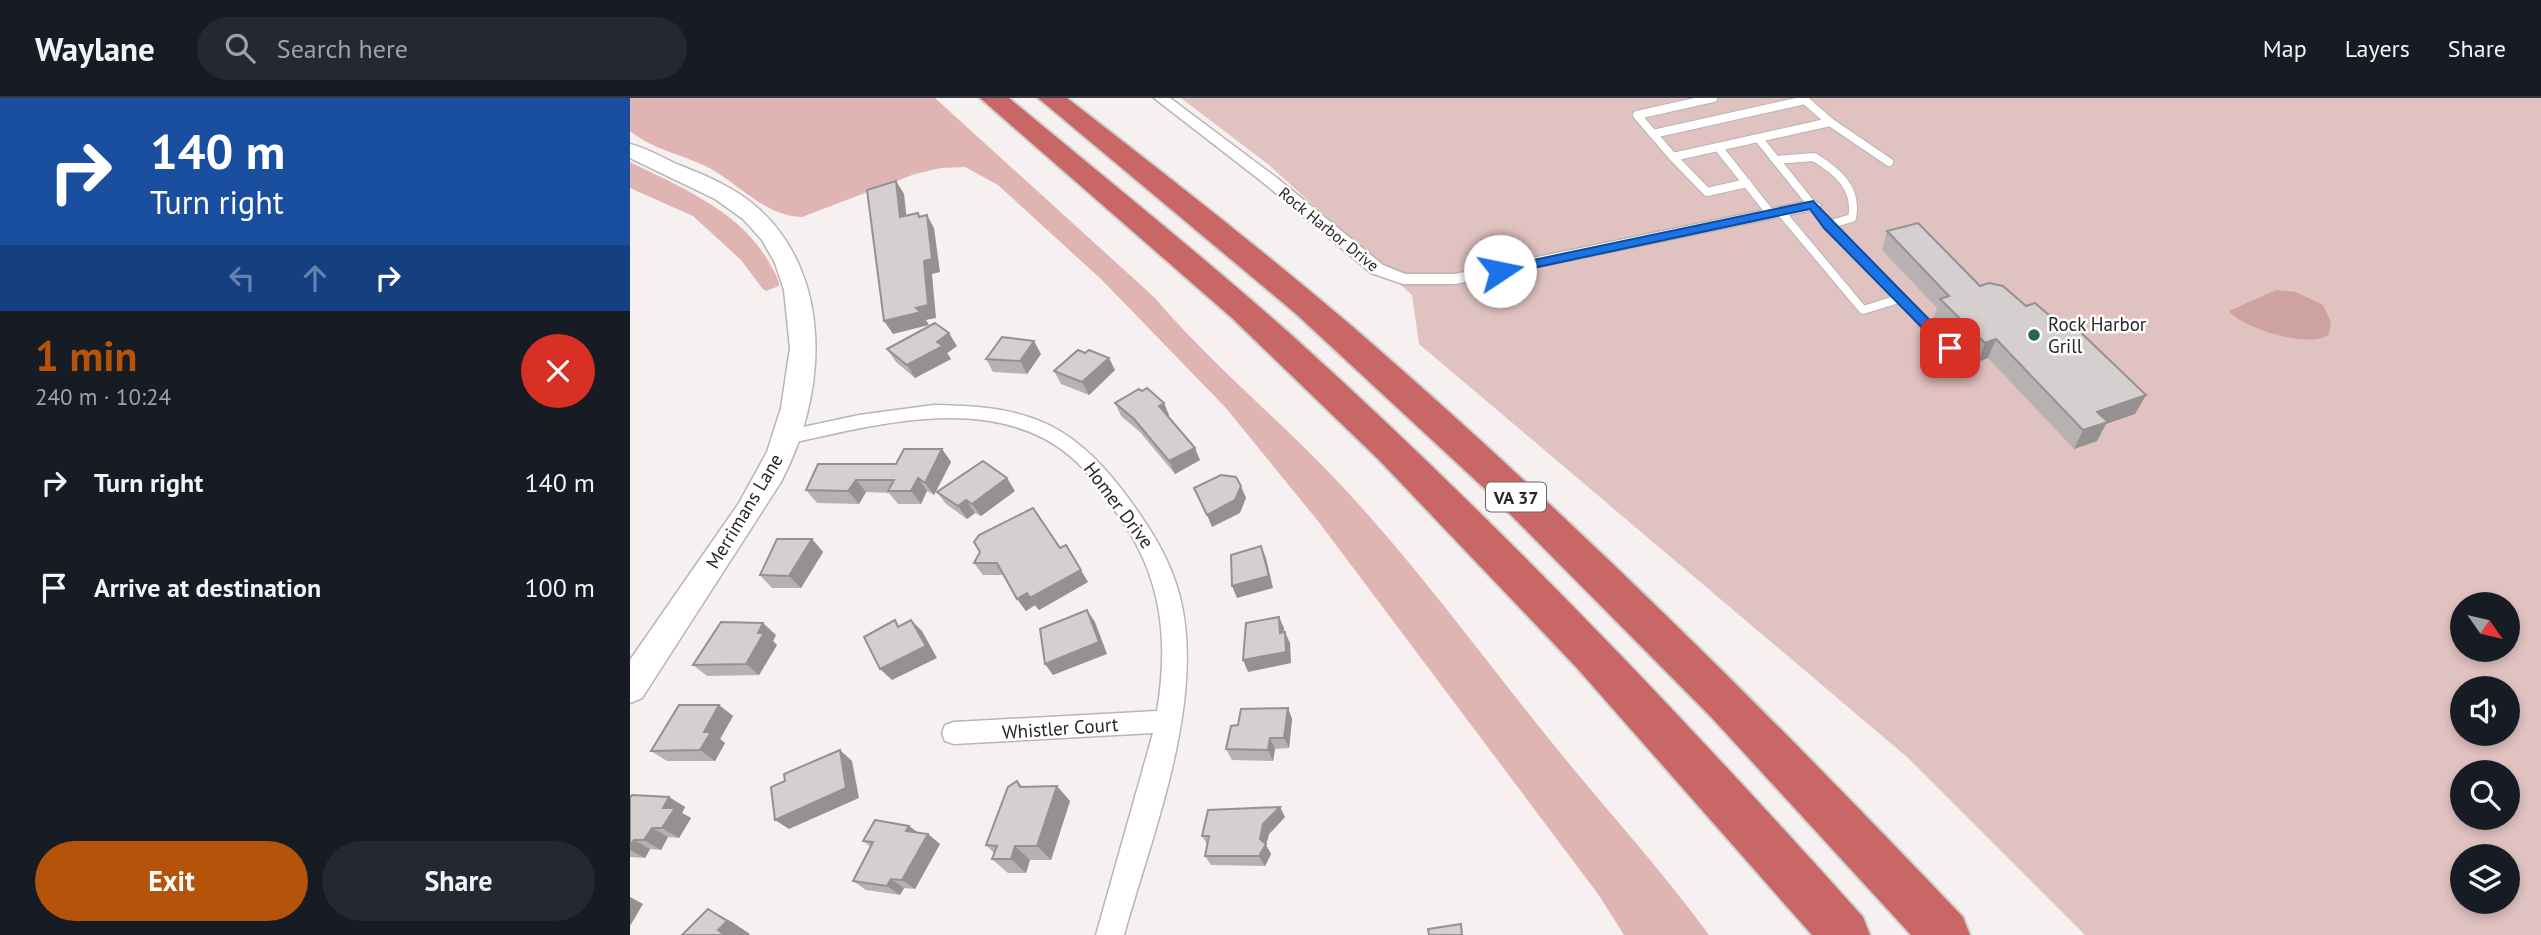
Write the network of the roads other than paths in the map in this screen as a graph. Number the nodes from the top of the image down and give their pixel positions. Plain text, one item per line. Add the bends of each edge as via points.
1 (993, 98) edge
2 (1051, 98) edge
3 (1161, 98) edge
4 (1713, 98) edge
5 (1829, 122) junction
6 (1653, 134) junction
7 (1759, 139) junction
8 (1718, 147) junction
9 (630, 150) edge
10 (1673, 157) junction
11 (1776, 160) junction
12 (1889, 162) dead end
13 (1747, 183) junction
14 (1813, 205) junction
15 (1776, 213) junction
16 (1828, 225) junction
17 (1902, 298) junction
18 (1965, 364) dead end
19 (787, 437) junction
20 (630, 688) edge
21 (1166, 721) junction
22 (954, 733) dead end
23 (1110, 935) edge
24 (1845, 935) edge
25 (1945, 935) edge

1 - 24 highway, VA 37 via 1233,302 1375,435 1667,736
2 - 25 highway, VA 37 via 1275,278 1501,481 1798,778
3 - 15 street, Rock Harbor Drive via 1271,181 1368,263 1403,279 1455,279
4 - 6 lane via 1637,115
5 - 6 lane via 1805,100
5 - 7 lane
5 - 12 lane
6 - 10 lane
7 - 8 lane
7 - 11 lane
8 - 10 lane
8 - 13 lane
9 - 19 main road, Merrimans Lane via 737,202 761,224 788,261 801,310 802,341
10 - 13 lane via 1707,192
11 - 14 lane
11 - 16 lane via 1814,156 1841,177 1852,191 1856,207 1852,218
13 - 15 lane
14 - 15 street, Rock Harbor Drive
14 - 16 lane
15 - 17 lane via 1863,310
16 - 17 lane
17 - 18 lane
19 - 20 main road, Merrimans Lane via 752,506
19 - 21 street, Homer Drive via 899,416 979,413 1031,424 1075,449 1140,527 1166,583 1174,616 1175,663
21 - 22 street, Whistler Court
21 - 23 street, Homer Drive

